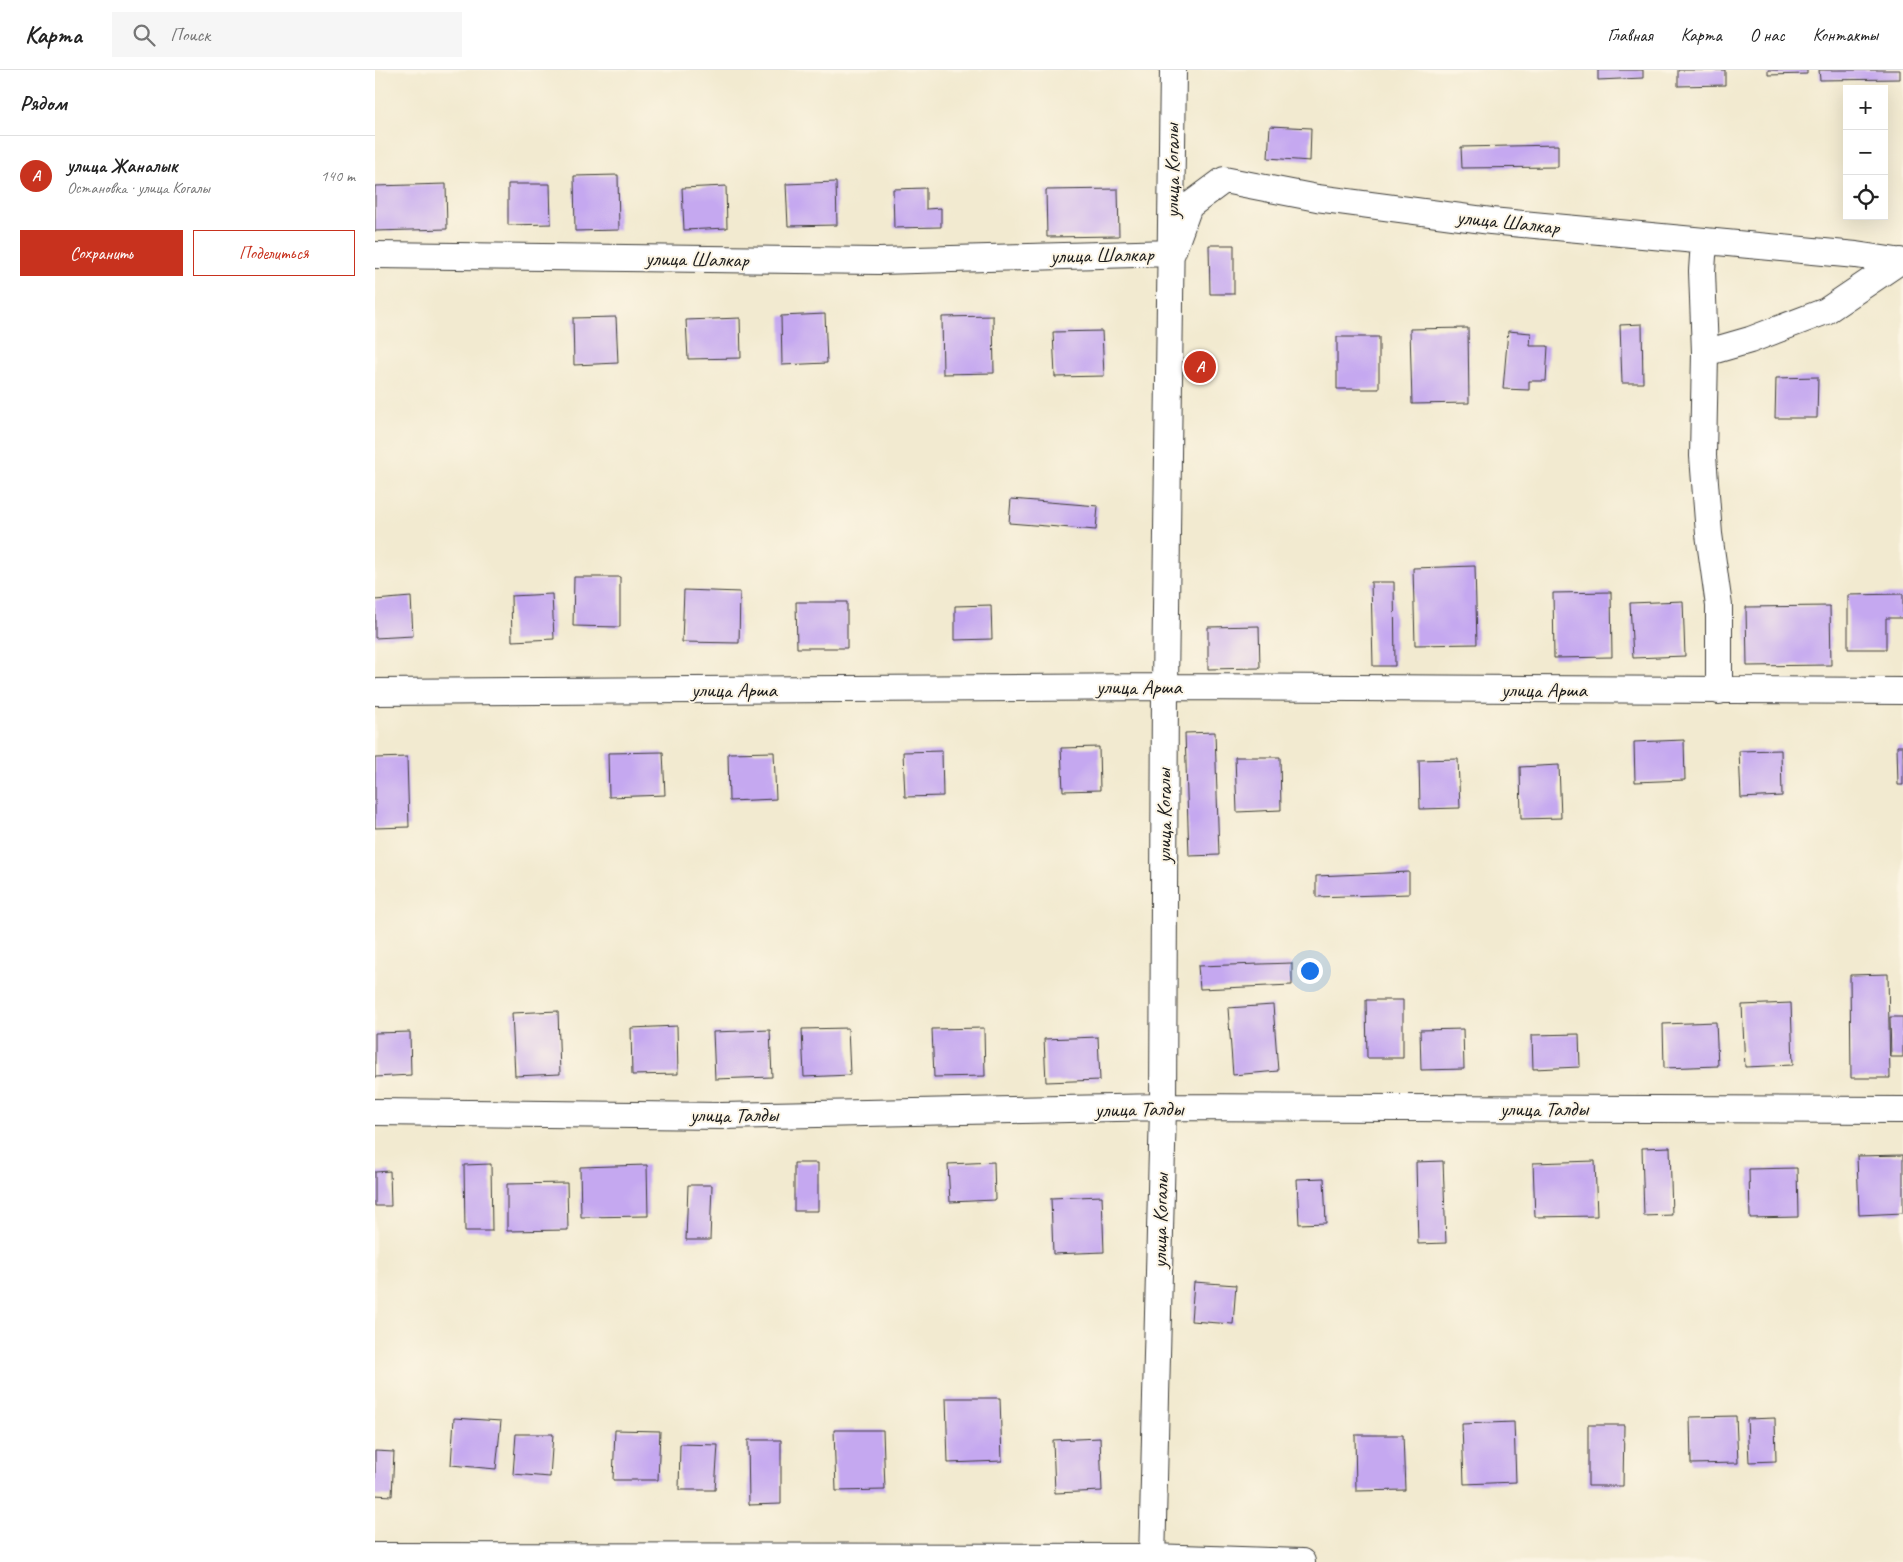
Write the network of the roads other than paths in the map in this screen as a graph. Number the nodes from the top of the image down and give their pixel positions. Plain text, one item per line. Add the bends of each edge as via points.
1 (1173, 70) edge
2 (1704, 241) junction
3 (1172, 253) junction
4 (375, 255) edge
5 (1902, 261) edge
6 (1705, 353) junction
7 (1165, 687) junction
8 (1719, 691) junction
9 (1903, 691) edge
10 (375, 692) edge
11 (1163, 1107) junction
12 (1903, 1110) edge
13 (375, 1112) edge
14 (375, 1556) edge
15 (1152, 1560) edge
16 (1302, 1562) edge

1 - 3 street, улица Когалы
2 - 3 street, улица Шалкар via 1491,221 1317,198 1224,180 1189,206
2 - 5 street, улица Шалкар
2 - 6 street
3 - 4 street, улица Шалкар via 879,261
3 - 7 street, улица Когалы
5 - 6 street via 1826,311
6 - 8 street via 1703,456 1719,606
7 - 8 street, улица Арша
7 - 10 street, улица Арша
7 - 11 street, улица Когалы
8 - 9 street, улица Арша
11 - 12 street, улица Талды
11 - 13 street, улица Талды via 722,1116
11 - 15 street, улица Когалы
14 - 15 street
15 - 16 street

